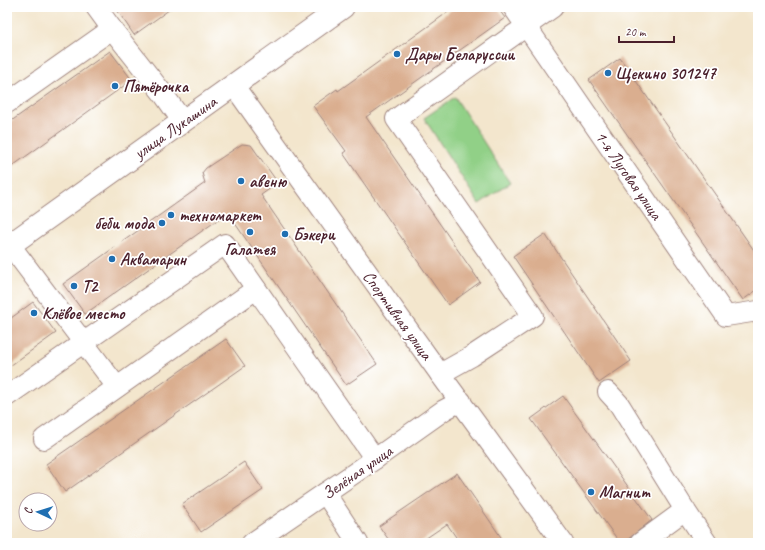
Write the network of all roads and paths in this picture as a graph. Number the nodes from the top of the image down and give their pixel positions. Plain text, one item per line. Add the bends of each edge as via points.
1 (96, 7) edge
2 (343, 7) edge
3 (513, 7) edge
4 (553, 7) edge
5 (526, 26) junction
6 (112, 29) junction
7 (234, 86) junction
8 (7, 103) edge
9 (183, 122) junction
10 (8, 246) edge
11 (256, 289) junction
12 (758, 311) edge
13 (84, 342) junction
14 (440, 374) junction
15 (117, 387) junction
16 (608, 392) dead end
17 (7, 396) edge
18 (461, 401) junction
19 (44, 439) dead end
20 (375, 459) junction
21 (325, 493) junction
22 (685, 510) junction
23 (252, 543) edge
24 (358, 543) edge
25 (563, 543) edge
26 (640, 543) edge
27 (707, 543) edge

1 - 6 street
2 - 7 main road, улица Лукашина
3 - 5 street, 1-я Луговая улица
4 - 5 street
5 - 12 street, 1-я Луговая улица via 726,316
5 - 14 street via 396,119 533,316
6 - 8 street
6 - 9 street
7 - 9 main road, улица Лукашина
7 - 14 street, Спортивная улица
9 - 10 main road, улица Лукашина
10 - 13 street
11 - 13 street via 225,244
11 - 15 street
11 - 20 street
13 - 15 street
13 - 17 street
14 - 18 street, Спортивная улица
15 - 19 street
16 - 22 street
18 - 20 street, Зелёная улица via 444,410
18 - 25 street, Спортивная улица
20 - 21 street, Зелёная улица
21 - 23 street, Зелёная улица
21 - 24 street
22 - 26 street
22 - 27 street

